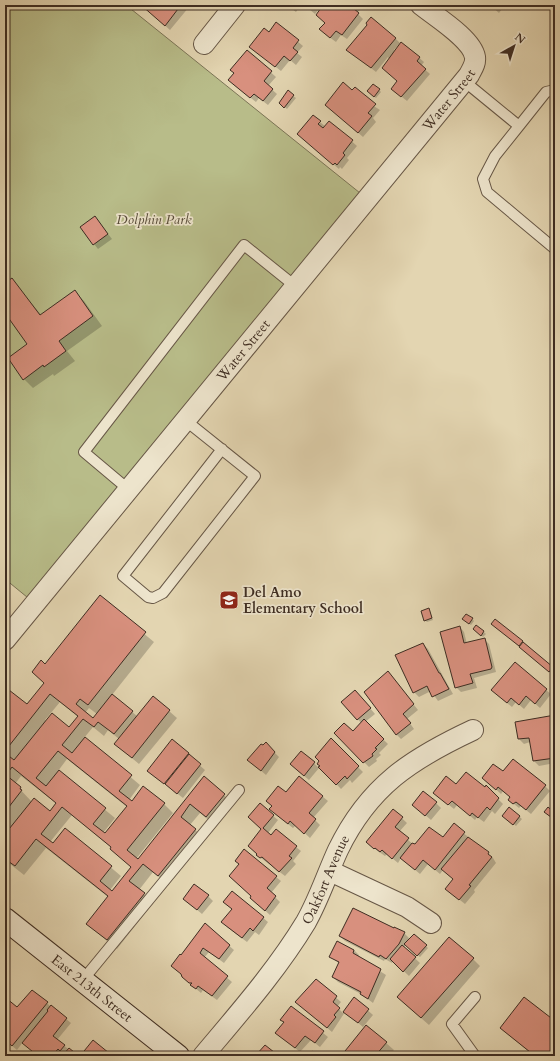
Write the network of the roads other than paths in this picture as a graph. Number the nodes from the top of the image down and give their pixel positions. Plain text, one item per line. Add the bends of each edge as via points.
1 (235, 5) edge
2 (421, 5) edge
3 (204, 44) dead end
4 (464, 81) junction
5 (555, 90) edge
6 (519, 126) junction
7 (555, 249) edge
8 (296, 286) junction
9 (186, 420) junction
10 (222, 449) junction
11 (128, 489) junction
12 (5, 640) edge
13 (473, 730) dead end
14 (239, 790) dead end
15 (330, 871) junction
16 (5, 919) edge
17 (431, 923) dead end
18 (82, 982) junction
19 (475, 997) dead end
20 (178, 1056) edge
21 (203, 1056) edge
22 (475, 1056) edge

1 - 3 street
2 - 4 street, Water Street via 472,48 474,66
4 - 6 lane
4 - 8 street, Water Street
5 - 6 lane via 546,92
6 - 7 lane via 495,156 483,179 487,192
8 - 9 street, Water Street
8 - 11 lane via 244,245 84,452
9 - 10 lane
9 - 11 street, Water Street
10 - 10 lane via 255,476 163,593 153,598 142,593 123,576
11 - 12 street, Water Street
13 - 15 street, Oakfort Avenue via 436,747 393,776 349,830
14 - 18 lane
15 - 17 street via 407,907
15 - 21 street, Oakfort Avenue via 306,921 286,952
16 - 18 street, East 213th Street
18 - 20 street, East 213th Street
19 - 22 lane via 452,1024

